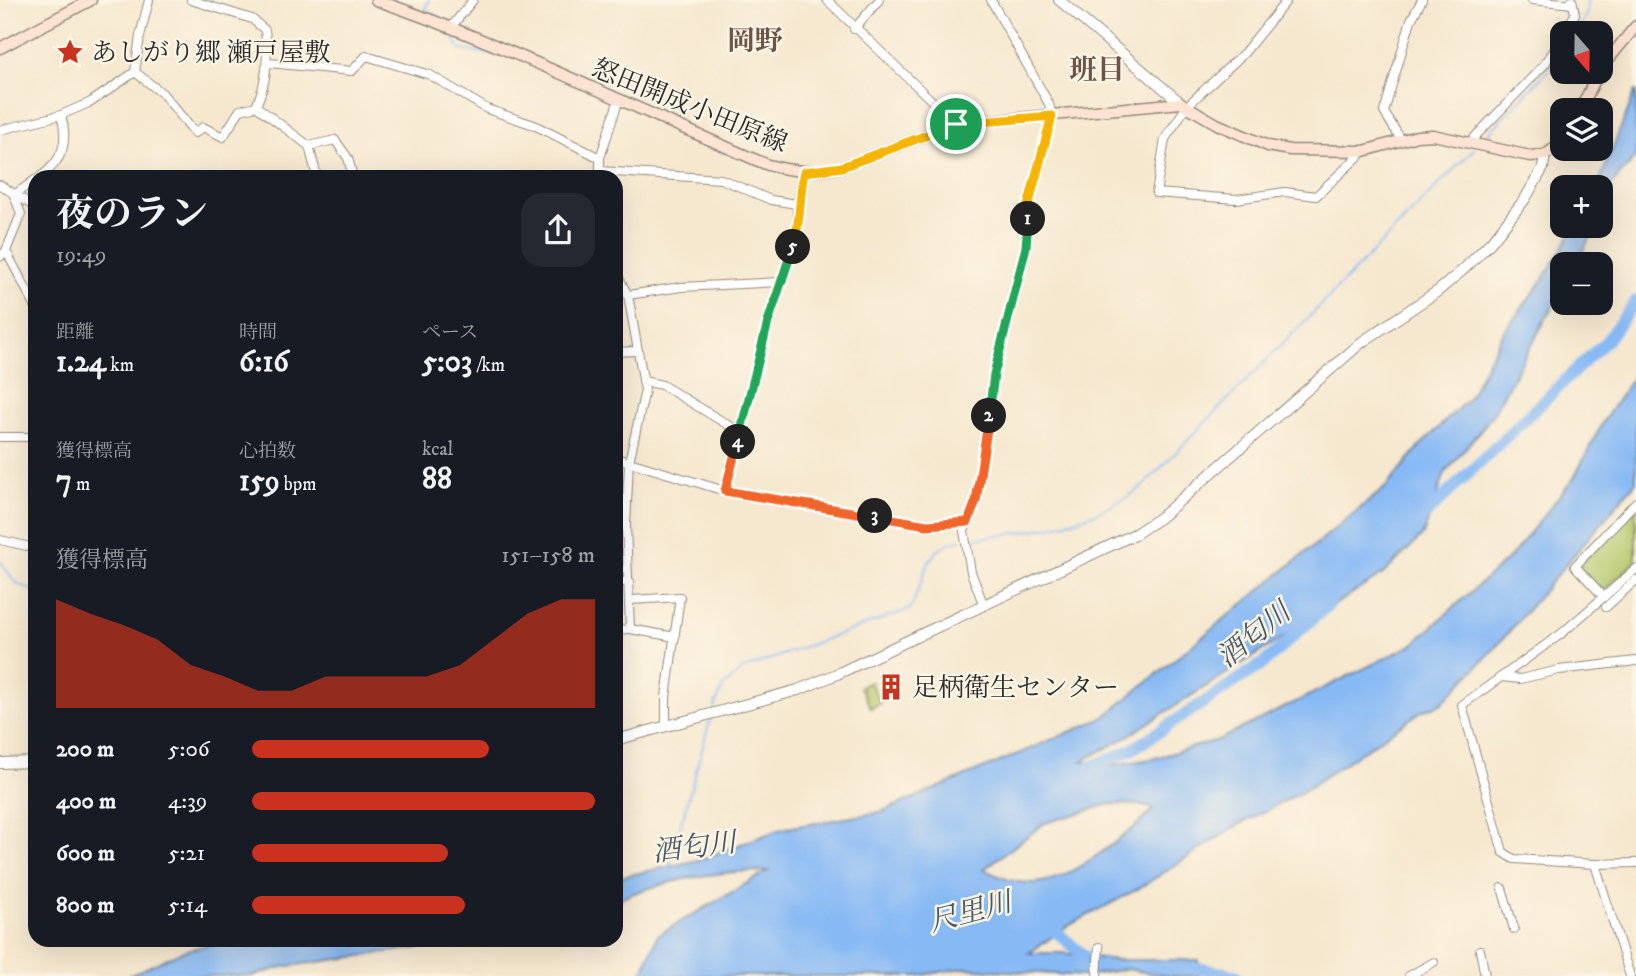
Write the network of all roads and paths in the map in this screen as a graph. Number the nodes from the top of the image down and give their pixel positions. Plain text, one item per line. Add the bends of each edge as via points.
1 (91, 0) edge
2 (149, 0) edge
3 (191, 0) edge
4 (376, 0) edge
5 (473, 0) edge
6 (827, 0) edge
7 (879, 0) edge
8 (991, 0) edge
9 (1059, 0) edge
10 (1287, 0) edge
11 (1422, 0) edge
12 (1532, 0) edge
13 (1573, 2) edge
14 (1571, 21) edge
15 (447, 24) junction
16 (1636, 26) edge
17 (855, 29) junction
18 (0, 48) edge
19 (1614, 53) edge
20 (1550, 56) edge
21 (269, 63) junction
22 (135, 72) junction
23 (618, 102) junction
24 (1184, 105) junction
25 (256, 106) junction
26 (61, 115) junction
27 (1052, 116) junction
28 (956, 124) junction
29 (0, 130) edge
30 (1402, 141) junction
31 (1470, 142) junction
32 (309, 146) junction
33 (1364, 151) junction
34 (1550, 151) edge
35 (1545, 155) junction
36 (600, 158) junction
37 (50, 170) edge
38 (315, 170) edge
39 (351, 170) edge
40 (600, 170) edge
41 (804, 172) junction
42 (623, 175) edge
43 (0, 185) edge
44 (28, 185) edge
45 (14, 195) junction
46 (28, 203) edge
47 (797, 204) junction
48 (3, 254) edge
49 (781, 282) junction
50 (623, 286) edge
51 (28, 295) edge
52 (628, 295) junction
53 (636, 351) junction
54 (623, 352) edge
55 (643, 381) junction
56 (740, 432) junction
57 (0, 437) edge
58 (28, 437) edge
59 (623, 460) edge
60 (629, 462) junction
61 (725, 491) junction
62 (1636, 502) edge
63 (968, 522) junction
64 (0, 540) edge
65 (28, 546) edge
66 (1636, 569) edge
67 (1636, 580) edge
68 (623, 582) edge
69 (630, 582) junction
70 (1604, 597) junction
71 (631, 600) junction
72 (984, 606) junction
73 (1606, 607) dead end
74 (630, 628) junction
75 (623, 630) edge
76 (675, 638) junction
77 (1636, 661) edge
78 (1501, 677) junction
79 (666, 726) junction
80 (623, 738) edge
81 (28, 762) edge
82 (0, 763) edge
83 (1636, 863) edge
84 (1595, 864) junction
85 (1502, 888) dead end
86 (1514, 929) dead end
87 (1099, 947) dead end
88 (1480, 950) dead end
89 (1434, 962) dead end
90 (1097, 976) edge
91 (1409, 976) edge
92 (1485, 976) edge
93 (1630, 976) edge

1 - 18 main road
2 - 22 street
3 - 21 street via 260,23
4 - 15 main road, 怒田開成小田原線
5 - 15 street
6 - 17 street
7 - 17 street
8 - 27 street
9 - 24 street
10 - 24 street via 1253,43
11 - 30 street via 1411,20 1384,112
12 - 13 street
13 - 14 street
15 - 23 main road, 怒田開成小田原線
16 - 19 main road
17 - 28 street
20 - 31 street
21 - 25 street via 267,83
21 - 36 street via 352,71 366,56 430,75 486,110 534,125
22 - 25 street via 163,94 195,133 203,127 223,137 240,110
22 - 26 street via 91,102
23 - 36 street
23 - 41 main road, 怒田開成小田原線 via 768,165
24 - 27 main road, 怒田開成小田原線
24 - 33 main road via 1268,146
24 - 33 street via 1165,139 1157,193 1236,199 1285,192 1316,196
25 - 32 street
26 - 29 street
26 - 37 street via 67,135 57,165
27 - 28 main road, 怒田開成小田原線
27 - 63 street via 1027,210 1026,247 994,374 976,501
28 - 41 main road, 怒田開成小田原線 via 842,167
30 - 31 main road via 1433,135
30 - 33 main road
31 - 35 main road via 1530,156
32 - 38 street
32 - 39 street via 335,140
34 - 35 main road
35 - 72 street via 1543,168 1525,199 1464,269 1362,342 1161,517 1105,551
36 - 40 street
41 - 47 street
42 - 47 street via 721,179 771,200
43 - 45 street
44 - 45 street
45 - 46 street
45 - 48 street via 21,215
47 - 49 street via 797,233
48 - 51 street
49 - 52 street
49 - 56 street
50 - 52 street
52 - 53 street
53 - 54 street
53 - 55 street
55 - 56 street via 662,385
55 - 60 street via 644,403
56 - 61 street
57 - 58 street
59 - 60 street
60 - 61 street
60 - 69 street via 626,525
61 - 63 street via 927,525
62 - 70 street via 1575,566
63 - 72 street via 964,531 971,572
64 - 65 street
66 - 70 street
67 - 73 street
68 - 69 street
69 - 71 street
70 - 78 street
71 - 74 street
71 - 76 street via 680,597
72 - 79 street via 824,680
74 - 75 street
74 - 76 street
76 - 79 street
77 - 78 street via 1520,679
78 - 84 street via 1462,705 1503,852 1514,859
79 - 80 street
81 - 82 street
83 - 84 street
84 - 93 street
85 - 86 street
87 - 90 street
88 - 92 street
89 - 91 street

